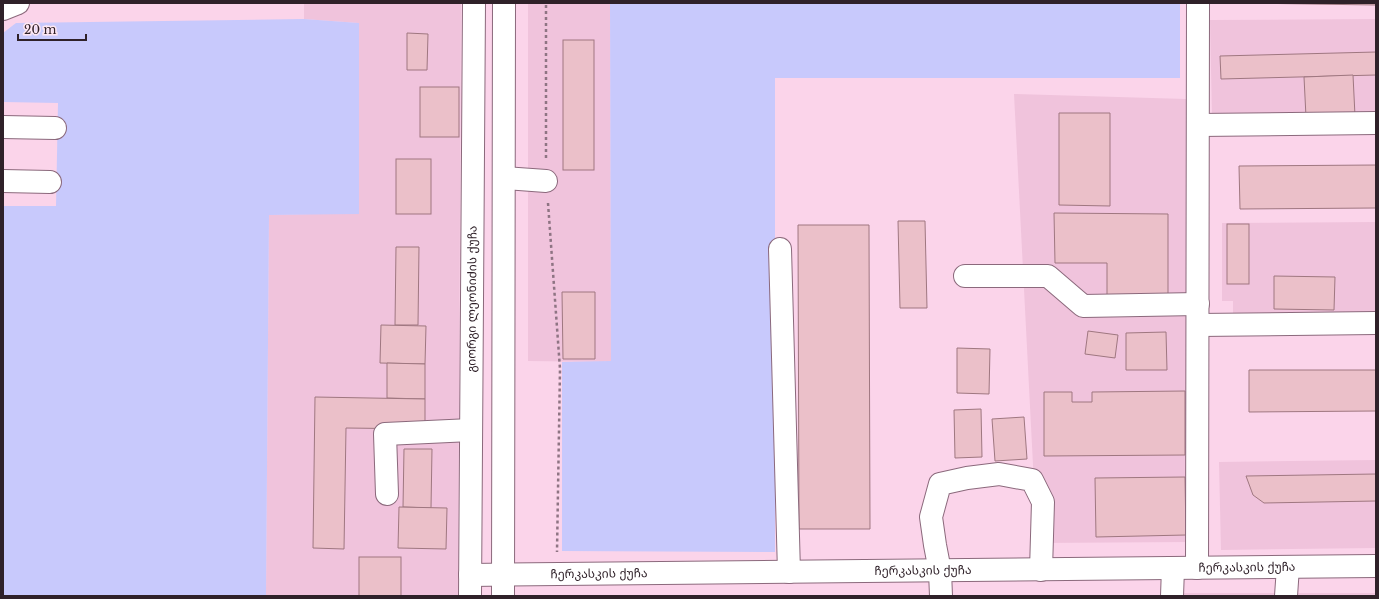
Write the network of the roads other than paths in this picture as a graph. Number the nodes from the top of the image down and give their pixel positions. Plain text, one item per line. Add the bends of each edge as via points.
1 (18, 3) edge
2 (474, 3) edge
3 (504, 3) edge
4 (1198, 3) edge
5 (3, 9) edge
6 (1376, 124) edge
7 (1198, 125) junction
8 (3, 127) edge
9 (55, 128) dead end
10 (504, 178) junction
11 (546, 180) road end
12 (3, 181) edge
13 (50, 182) dead end
14 (780, 249) dead end
15 (964, 276) dead end
16 (1198, 314) junction
17 (1376, 323) edge
18 (471, 430) junction
19 (387, 494) dead end
20 (1376, 566) edge
21 (1288, 567) junction
22 (1173, 568) junction
23 (1197, 568) junction
24 (1041, 570) junction
25 (940, 571) junction
26 (788, 572) junction
27 (503, 575) junction
28 (470, 586) edge
29 (503, 596) edge
30 (941, 596) edge
31 (1172, 596) edge
32 (1286, 596) edge

1 - 5 street
2 - 18 street, გიორგი ლეონიძის ქუჩა
3 - 10 street
4 - 7 street
6 - 7 street
7 - 16 street
8 - 9 street
10 - 11 street
10 - 27 street
12 - 13 street
14 - 26 street
15 - 16 street via 1048,276 1083,306
16 - 17 street
16 - 23 street
18 - 19 street via 385,434
18 - 28 street, გიორგი ლეონიძის ქუჩა
20 - 21 street, ჩერკასკის ქუჩა
21 - 23 street, ჩერკასკის ქუჩა
21 - 32 street
22 - 23 street, ჩერკასკის ქუჩა
22 - 24 street, ჩერკასკის ქუჩა
22 - 31 street
24 - 25 street, ჩერკასკის ქუჩა
24 - 25 street via 1043,502 1032,480 999,474 940,484 931,517
25 - 26 street, ჩერკასკის ქუჩა
25 - 30 street
26 - 27 street, ჩერკასკის ქუჩა
27 - 28 street, ჩერკასკის ქუჩა
27 - 29 street

